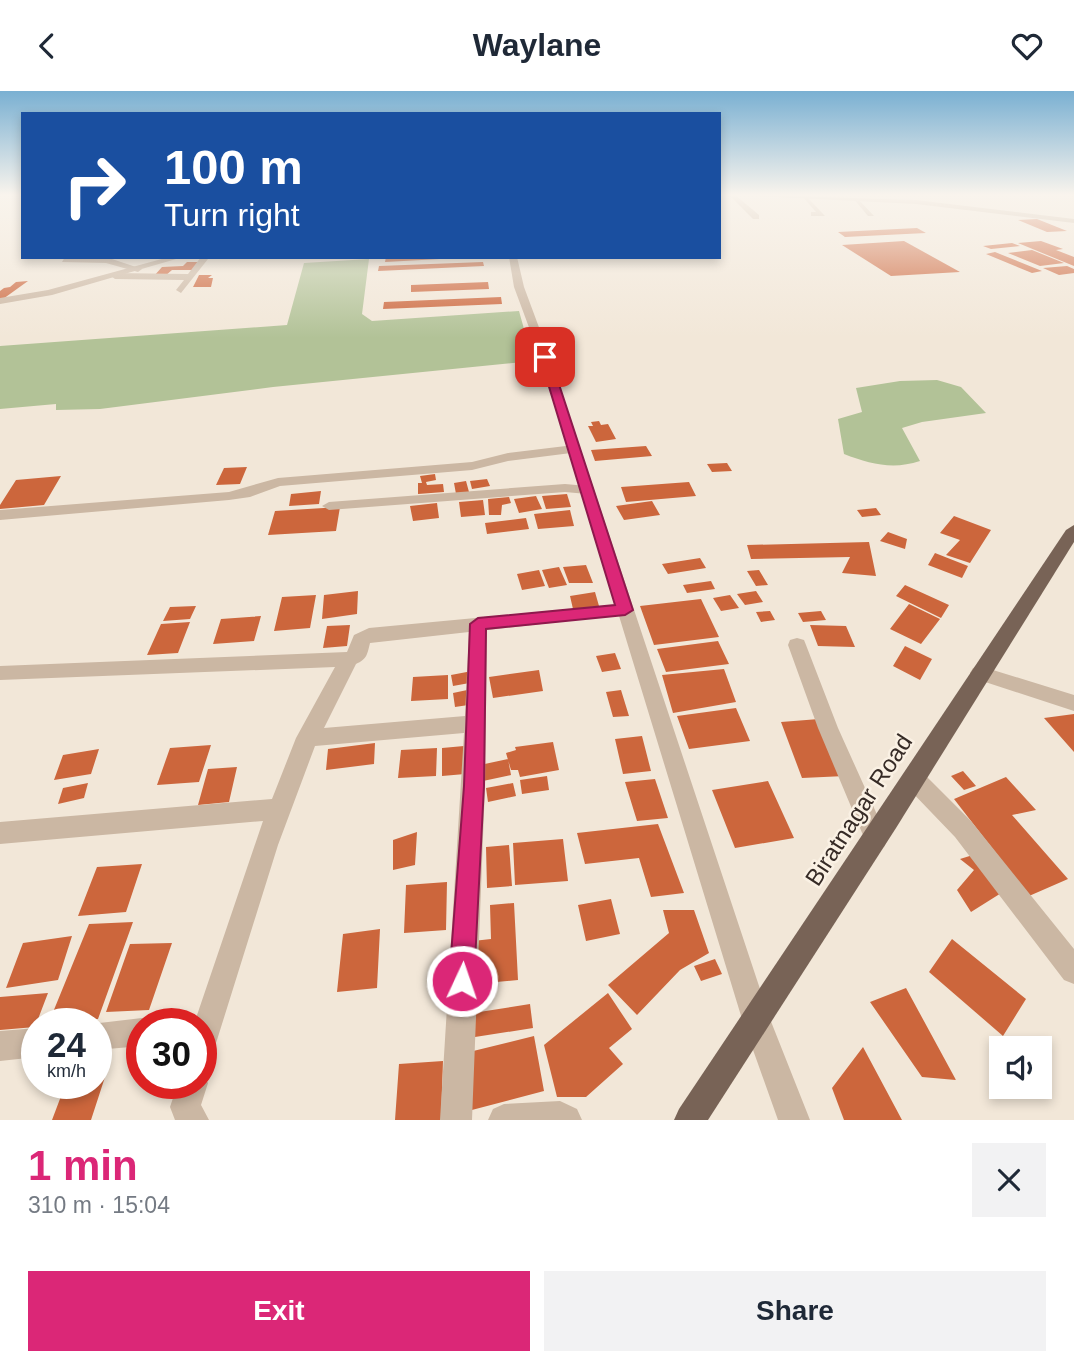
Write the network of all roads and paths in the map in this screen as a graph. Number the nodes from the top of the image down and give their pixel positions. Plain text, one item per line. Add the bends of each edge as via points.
1 (172, 259) edge
2 (204, 259) dead end
3 (513, 259) edge
4 (65, 260) dead end
5 (138, 269) junction
6 (115, 276) junction
7 (191, 277) junction
8 (181, 290) dead end
9 (0, 301) edge
10 (574, 449) junction
11 (587, 491) junction
12 (329, 506) dead end
13 (0, 515) edge
14 (1074, 530) edge
15 (625, 610) junction
16 (478, 624) junction
17 (797, 645) dead end
18 (349, 659) junction
19 (0, 673) edge
20 (979, 673) junction
21 (1074, 703) edge
22 (474, 724) junction
23 (307, 738) junction
24 (914, 779) junction
25 (277, 809) junction
26 (0, 834) edge
27 (876, 839) junction
28 (1074, 970) edge
29 (213, 1008) edge
30 (756, 1019) junction
31 (21, 1044) edge
32 (0, 1046) edge
33 (188, 1099) edge
34 (193, 1120) edge
35 (456, 1120) edge
36 (504, 1120) edge
37 (566, 1120) edge
38 (690, 1120) edge
39 (794, 1120) edge

1 - 5 street
2 - 7 street
3 - 10 street
4 - 5 street via 106,260
5 - 6 street
6 - 7 street
6 - 9 street
7 - 8 street
10 - 11 street
10 - 13 street via 472,466 278,482 237,495
11 - 12 street via 565,488
11 - 15 street
14 - 20 main road, Biratnagar Road
15 - 16 street
15 - 30 street
16 - 18 street via 369,635 361,640 358,655
16 - 22 street
17 - 27 street
18 - 19 street
18 - 23 street
20 - 21 street
20 - 24 main road, Biratnagar Road
22 - 23 street
22 - 35 street
23 - 25 street
24 - 27 main road, Biratnagar Road
24 - 28 street via 964,829
25 - 26 street
25 - 29 street
27 - 30 main road, Biratnagar Road
30 - 38 main road, Biratnagar Road
30 - 39 street
31 - 32 street
33 - 34 street via 185,1107
36 - 37 street

